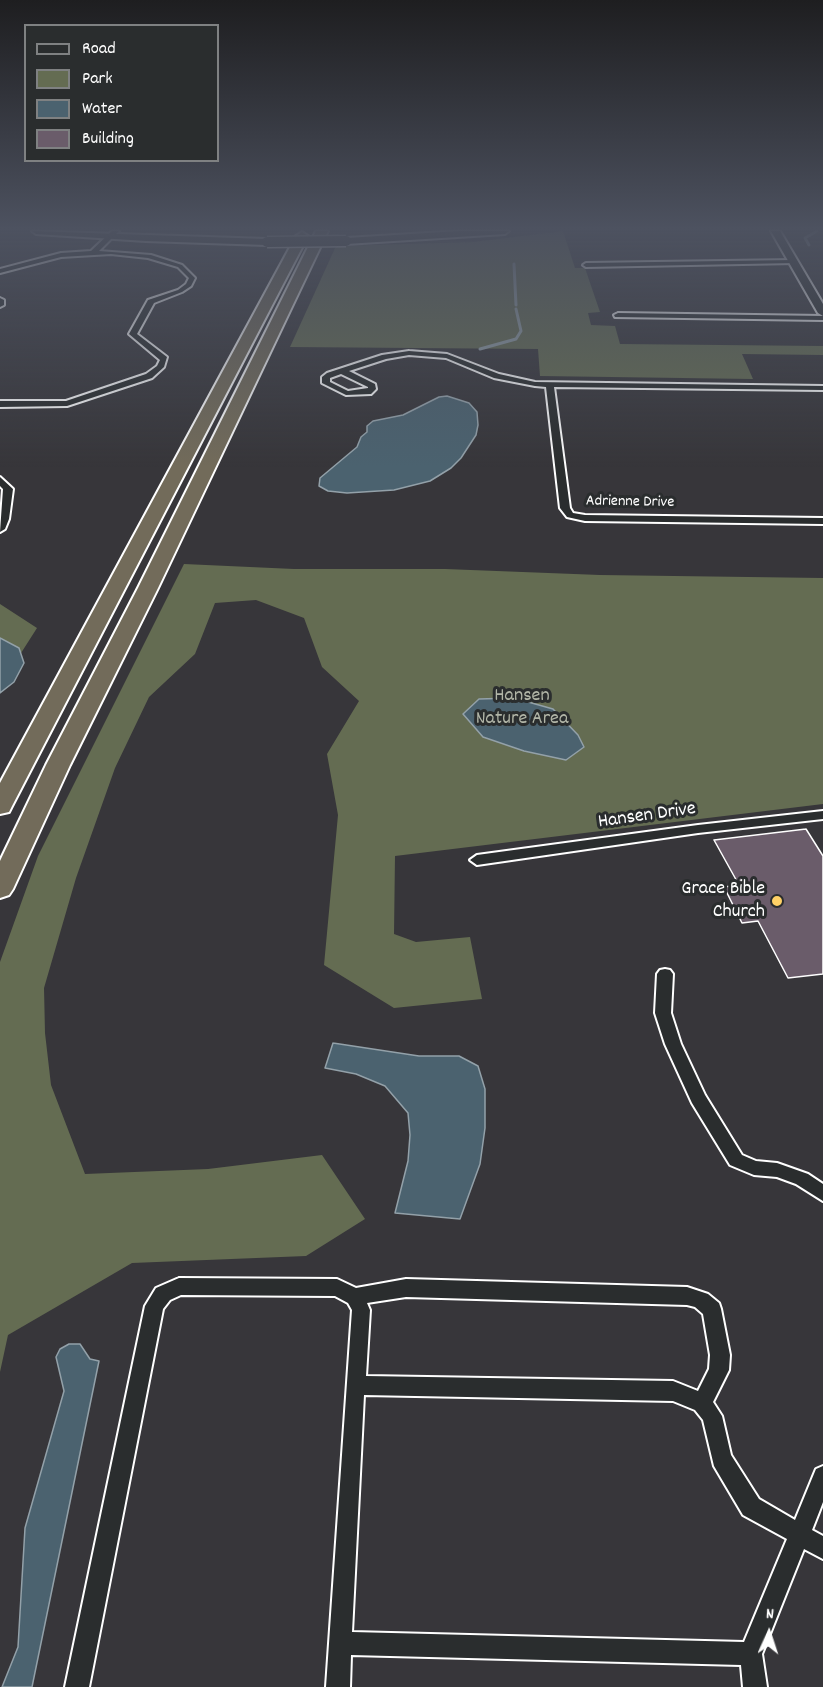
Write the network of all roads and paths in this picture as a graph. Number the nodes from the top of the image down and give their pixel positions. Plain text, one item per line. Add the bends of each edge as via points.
1 (147, 310) edge
2 (262, 310) edge
3 (283, 310) edge
4 (618, 315) dead end
5 (823, 318) edge
6 (342, 371) junction
7 (550, 384) junction
8 (823, 388) edge
9 (0, 404) edge
10 (0, 480) edge
11 (823, 521) edge
12 (0, 529) edge
13 (0, 806) edge
14 (823, 815) edge
15 (477, 860) dead end
16 (0, 889) edge
17 (665, 974) dead end
18 (823, 1193) edge
19 (355, 1297) junction
20 (355, 1385) junction
21 (702, 1403) junction
22 (823, 1476) edge
23 (801, 1535) junction
24 (823, 1548) edge
25 (340, 1643) junction
26 (751, 1654) junction
27 (77, 1687) edge
28 (338, 1687) edge
29 (755, 1687) edge

1 - 9 street via 133,334 164,359 149,375 67,403
2 - 13 highway
3 - 16 highway
4 - 5 street
6 - 6 street via 324,381 346,393 372,389
6 - 7 street via 396,354 425,353 447,356 511,380
7 - 8 street
7 - 11 street, Adrienne Drive via 565,508 570,515
10 - 12 street via 8,489
14 - 15 street, Hansen Drive
17 - 18 street via 663,1013 673,1044 698,1098 736,1160 802,1179
19 - 20 street via 361,1310
19 - 21 street via 406,1288 687,1296 701,1300 712,1309 720,1354 719,1370
19 - 27 street via 337,1288 179,1286 163,1294 154,1306
20 - 21 street via 673,1392
20 - 25 street
21 - 23 street via 712,1416 721,1459 751,1507
22 - 23 street
23 - 24 street
23 - 26 street
25 - 26 street
25 - 28 street
26 - 29 street

